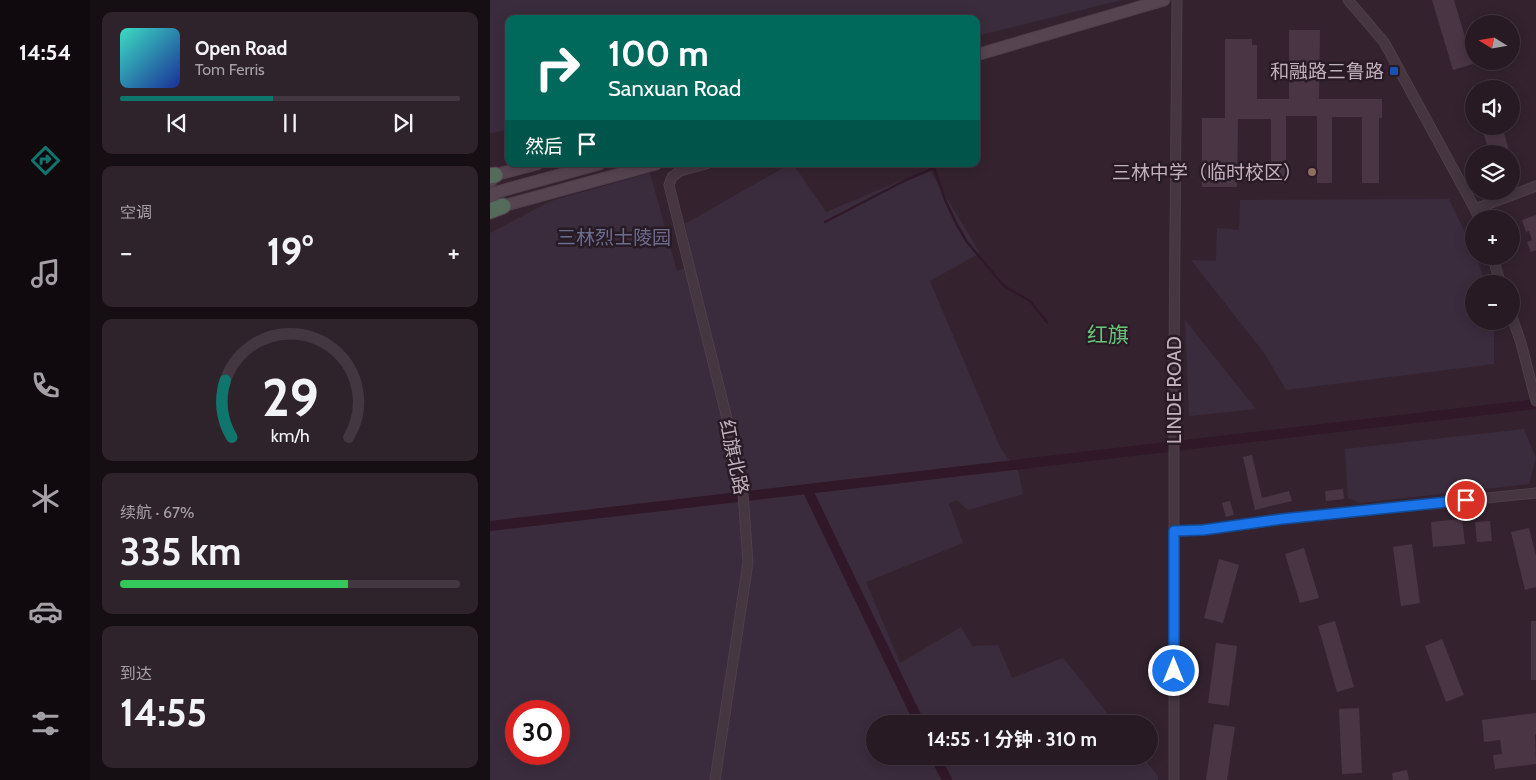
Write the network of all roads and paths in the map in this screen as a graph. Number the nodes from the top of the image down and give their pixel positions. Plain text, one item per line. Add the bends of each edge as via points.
1 (1164, 0) edge
2 (1177, 0) edge
3 (1348, 0) edge
4 (980, 54) edge
5 (527, 167) edge
6 (588, 167) edge
7 (645, 167) edge
8 (695, 167) edge
9 (492, 178) edge
10 (1536, 186) edge
11 (490, 195) edge
12 (497, 208) edge
13 (1475, 209) joint
14 (1517, 330) edge
15 (1536, 401) edge
16 (1536, 493) edge
17 (1174, 531) junction
18 (715, 780) edge
19 (1174, 780) edge

1 - 4 main road
2 - 17 street, LINDE ROAD
3 - 13 street via 1384,42
5 - 9 main road
6 - 11 main road
7 - 12 main road
8 - 18 street, 红旗北路 via 672,176 669,185 742,479 748,563
10 - 13 street
11 - 12 main road
14 - 15 street
16 - 17 street
17 - 19 street, LINDE ROAD

